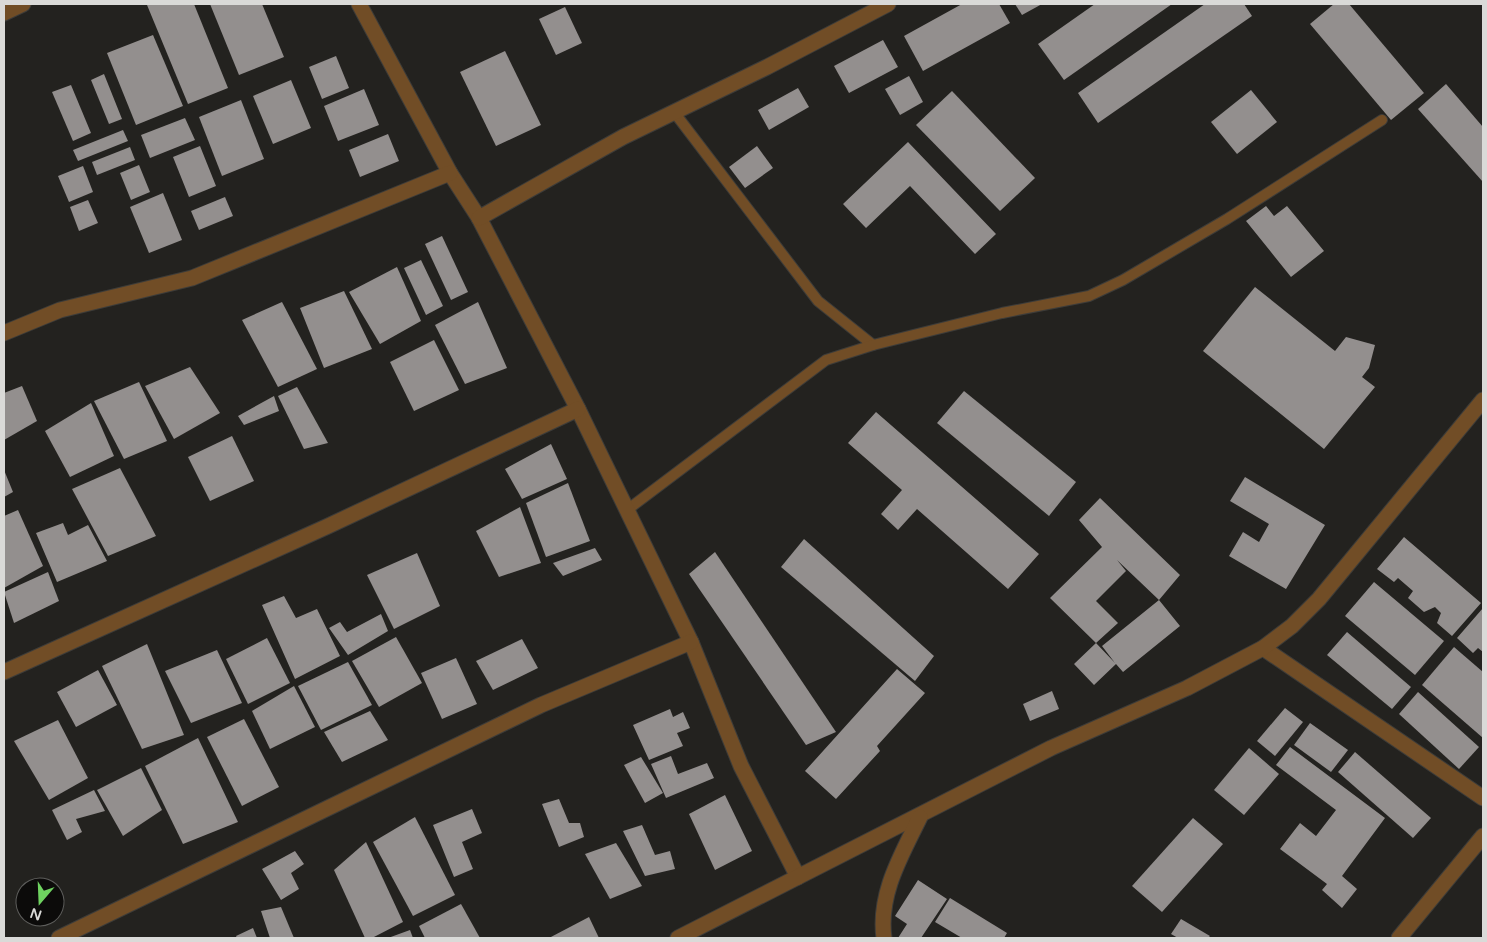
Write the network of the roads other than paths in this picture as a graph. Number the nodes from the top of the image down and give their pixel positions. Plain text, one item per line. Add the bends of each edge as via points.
1 (23, 4) edge
2 (359, 4) edge
3 (888, 4) edge
4 (4, 13) edge
5 (674, 112) junction
6 (1382, 120) dead end
7 (450, 173) junction
8 (480, 218) junction
9 (4, 333) edge
10 (873, 345) junction
11 (1483, 400) edge
12 (578, 409) junction
13 (627, 510) junction
14 (691, 642) junction
15 (1263, 648) junction
16 (4, 672) edge
17 (1483, 798) edge
18 (920, 817) junction
19 (1483, 836) edge
20 (798, 877) junction
21 (59, 938) edge
22 (678, 938) edge
23 (884, 938) edge
24 (1399, 938) edge

1 - 4 street
2 - 7 street
3 - 5 street
5 - 8 street via 623,137
5 - 10 lane via 818,301
6 - 10 lane via 1226,220 1123,280 1088,296 1002,313
7 - 8 street
7 - 9 street via 192,278 60,310
8 - 12 street
10 - 13 lane via 826,360
11 - 15 street via 1319,599 1292,626
12 - 13 street
12 - 16 street
13 - 14 street
14 - 20 street via 741,766
14 - 21 street via 542,705
15 - 17 street
15 - 18 street via 1187,688 1052,748
18 - 20 street
18 - 23 street via 886,895 882,919
19 - 24 street
20 - 22 street

